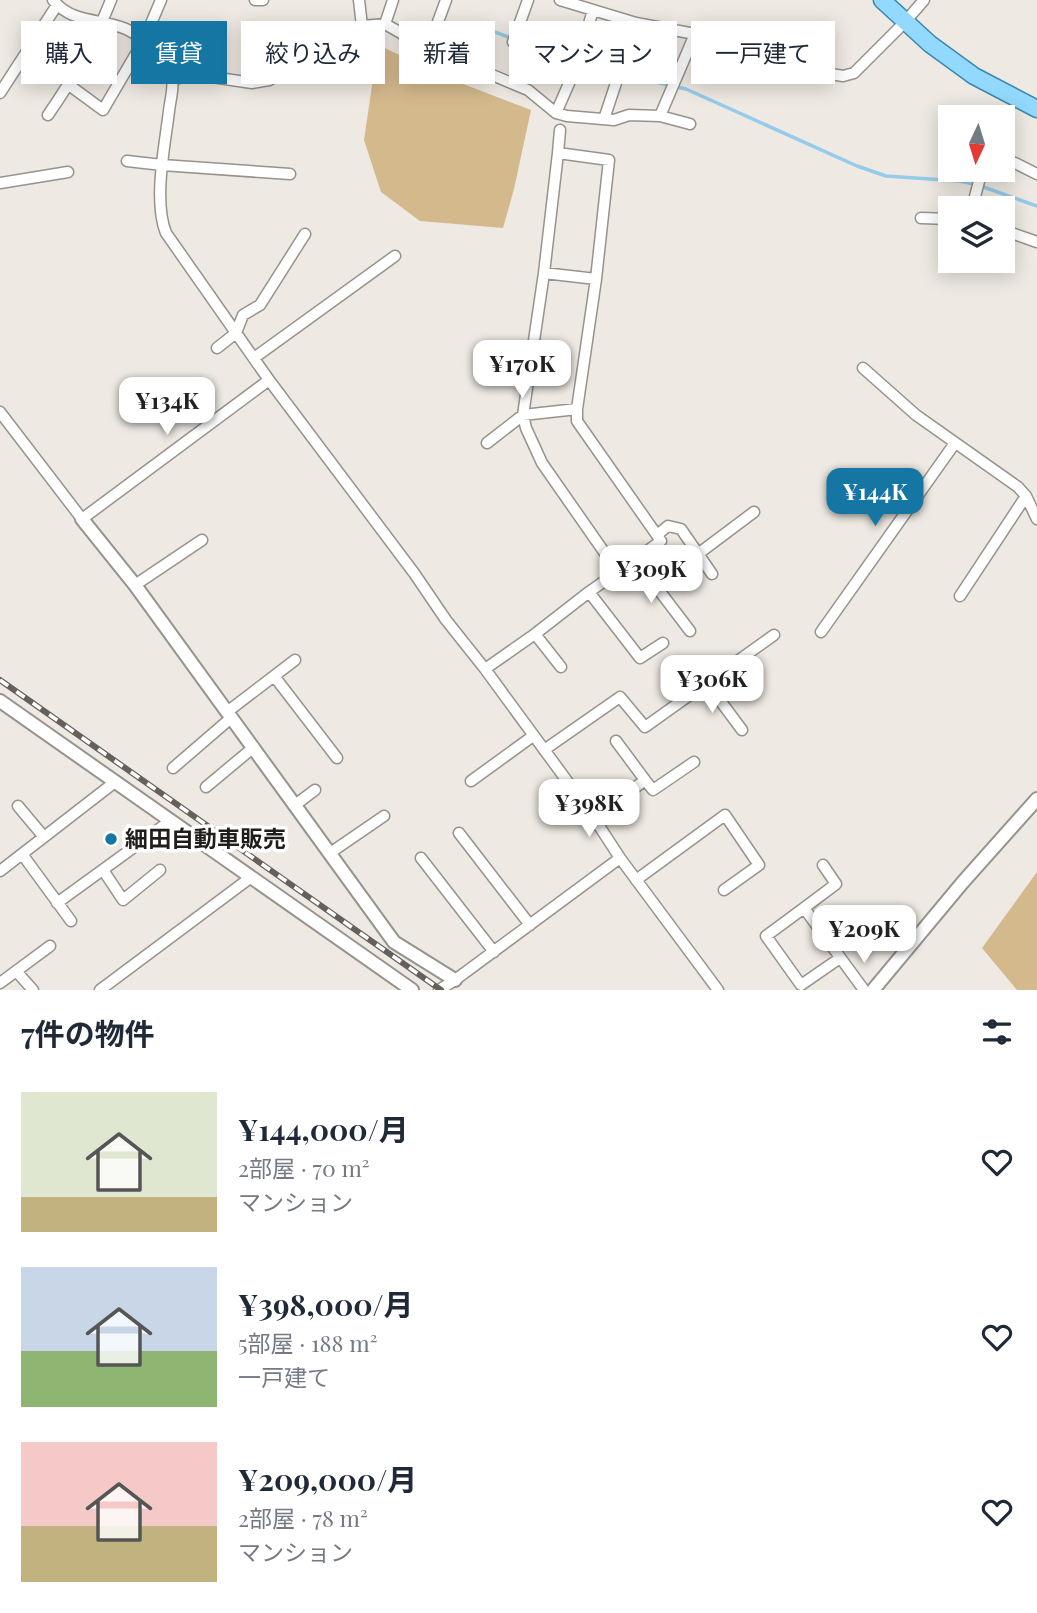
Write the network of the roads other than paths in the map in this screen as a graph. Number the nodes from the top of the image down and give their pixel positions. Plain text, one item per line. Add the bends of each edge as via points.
1 (111, 0) edge
2 (160, 0) edge
3 (255, 0) edge
4 (263, 0) edge
5 (359, 0) edge
6 (393, 0) edge
7 (446, 0) edge
8 (528, 0) edge
9 (560, 0) edge
10 (882, 0) edge
11 (924, 0) edge
12 (55, 2) edge
13 (593, 10) junction
14 (92, 21) edge
15 (103, 21) edge
16 (152, 21) edge
17 (361, 21) edge
18 (438, 21) edge
19 (520, 21) edge
20 (629, 21) edge
21 (905, 22) junction
22 (385, 24) joint
23 (399, 32) edge
24 (691, 43) edge
25 (131, 62) edge
26 (835, 75) edge
27 (495, 76) edge
28 (172, 84) edge
29 (616, 84) edge
30 (69, 85) joint
31 (0, 93) edge
32 (1037, 109) edge
33 (556, 113) junction
34 (48, 116) dead end
35 (660, 116) junction
36 (604, 119) junction
37 (690, 124) dead end
38 (560, 130) dead end
39 (558, 153) junction
40 (127, 161) dead end
41 (1015, 163) edge
42 (162, 165) junction
43 (68, 172) dead end
44 (290, 174) dead end
45 (1037, 174) edge
46 (0, 183) edge
47 (921, 218) dead end
48 (938, 219) edge
49 (305, 234) dead end
50 (1015, 234) edge
51 (1037, 242) edge
52 (396, 256) dead end
53 (544, 273) junction
54 (596, 279) junction
55 (236, 333) junction
56 (217, 348) dead end
57 (254, 358) junction
58 (863, 368) dead end
59 (269, 380) junction
60 (577, 409) junction
61 (0, 412) edge
62 (523, 415) junction
63 (487, 443) dead end
64 (955, 443) junction
65 (1026, 496) junction
66 (754, 512) dead end
67 (82, 519) junction
68 (1037, 519) edge
69 (657, 535) junction
70 (202, 540) dead end
71 (698, 554) junction
72 (636, 560) junction
73 (618, 572) junction
74 (712, 574) dead end
75 (135, 585) junction
76 (589, 592) junction
77 (960, 596) dead end
78 (690, 631) dead end
79 (821, 632) dead end
80 (535, 634) junction
81 (774, 635) dead end
82 (663, 643) dead end
83 (295, 660) dead end
84 (561, 667) dead end
85 (485, 669) junction
86 (274, 676) junction
87 (707, 683) junction
88 (0, 701) edge
89 (229, 715) junction
90 (742, 730) dead end
91 (533, 736) junction
92 (616, 741) dead end
93 (254, 747) junction
94 (544, 750) junction
95 (337, 758) dead end
96 (694, 762) dead end
97 (173, 768) dead end
98 (645, 780) junction
99 (471, 781) dead end
100 (115, 782) junction
101 (206, 787) dead end
102 (316, 790) dead end
103 (1037, 799) edge
104 (295, 805) junction
105 (18, 806) dead end
106 (384, 816) dead end
107 (594, 819) junction
108 (170, 821) junction
109 (459, 833) dead end
110 (44, 837) junction
111 (330, 853) junction
112 (22, 854) junction
113 (421, 858) dead end
114 (620, 858) junction
115 (823, 864) dead end
116 (103, 870) junction
117 (160, 870) dead end
118 (0, 871) edge
119 (250, 878) junction
120 (636, 880) junction
121 (724, 890) dead end
122 (57, 902) junction
123 (804, 908) junction
124 (71, 921) dead end
125 (530, 925) junction
126 (50, 946) dead end
127 (494, 951) junction
128 (840, 958) junction
129 (16, 971) junction
130 (456, 980) junction
131 (0, 983) edge
132 (33, 990) edge
133 (100, 990) edge
134 (412, 990) edge
135 (439, 990) edge
136 (719, 990) edge
137 (864, 990) edge
138 (873, 990) edge

1 - 15 street
2 - 16 street
3 - 4 street
5 - 17 street
6 - 22 street
7 - 18 street
8 - 19 street
9 - 13 street
10 - 21 main road
11 - 21 street
12 - 14 street via 66,12
12 - 31 street
13 - 20 street
13 - 33 street via 577,65
21 - 26 street via 854,73
21 - 32 main road via 974,76
22 - 23 street
24 - 35 street
25 - 30 street via 103,110
27 - 33 street via 528,90
28 - 42 street
29 - 36 street
30 - 34 street
33 - 36 street
35 - 36 street
35 - 37 street
38 - 39 street
39 - 53 street
39 - 54 street via 609,160
40 - 42 street
41 - 45 street
42 - 44 street
42 - 55 street via 160,211 166,233
43 - 46 street
47 - 48 street
49 - 55 street via 260,305 243,315
50 - 51 street
52 - 57 street
53 - 54 street
53 - 62 street
54 - 60 street
55 - 56 street
55 - 57 street
57 - 59 street
58 - 64 street
59 - 67 street
59 - 85 street
60 - 62 street
60 - 69 street via 578,421
61 - 67 street
62 - 63 street
62 - 73 street via 542,464
64 - 65 street
64 - 79 street
65 - 68 street
65 - 77 street
66 - 71 street
67 - 75 street
69 - 71 street via 668,526 681,529
69 - 72 street via 661,541
70 - 75 street
71 - 74 street
72 - 73 street
72 - 78 street
73 - 76 street
75 - 89 street
76 - 80 street
76 - 82 street via 640,658
80 - 84 street
80 - 85 street
81 - 87 street
83 - 86 street
85 - 91 street
86 - 89 street
86 - 95 street
87 - 90 street
87 - 94 street via 645,727 620,697
88 - 100 street
89 - 93 street
89 - 97 street
91 - 94 street
91 - 99 street
92 - 98 street
93 - 101 street
93 - 104 street
94 - 107 street
96 - 98 street via 653,790
98 - 107 street
100 - 108 street
100 - 110 street
102 - 104 street
103 - 138 street
104 - 111 street
105 - 110 street
106 - 111 street
107 - 114 street
108 - 116 street
108 - 119 street
109 - 125 street
110 - 112 street
111 - 130 street via 394,942
112 - 118 street
112 - 122 street
113 - 127 street
114 - 120 street
114 - 125 street
115 - 123 street via 836,884
116 - 117 street via 123,900
116 - 122 street
119 - 133 street
119 - 134 street
120 - 121 street via 724,815 759,865
120 - 136 street
122 - 124 street
123 - 128 street
123 - 128 street via 766,936 801,985
125 - 127 street
126 - 129 street
127 - 130 street
128 - 137 street
129 - 131 street
129 - 132 street
130 - 135 street

